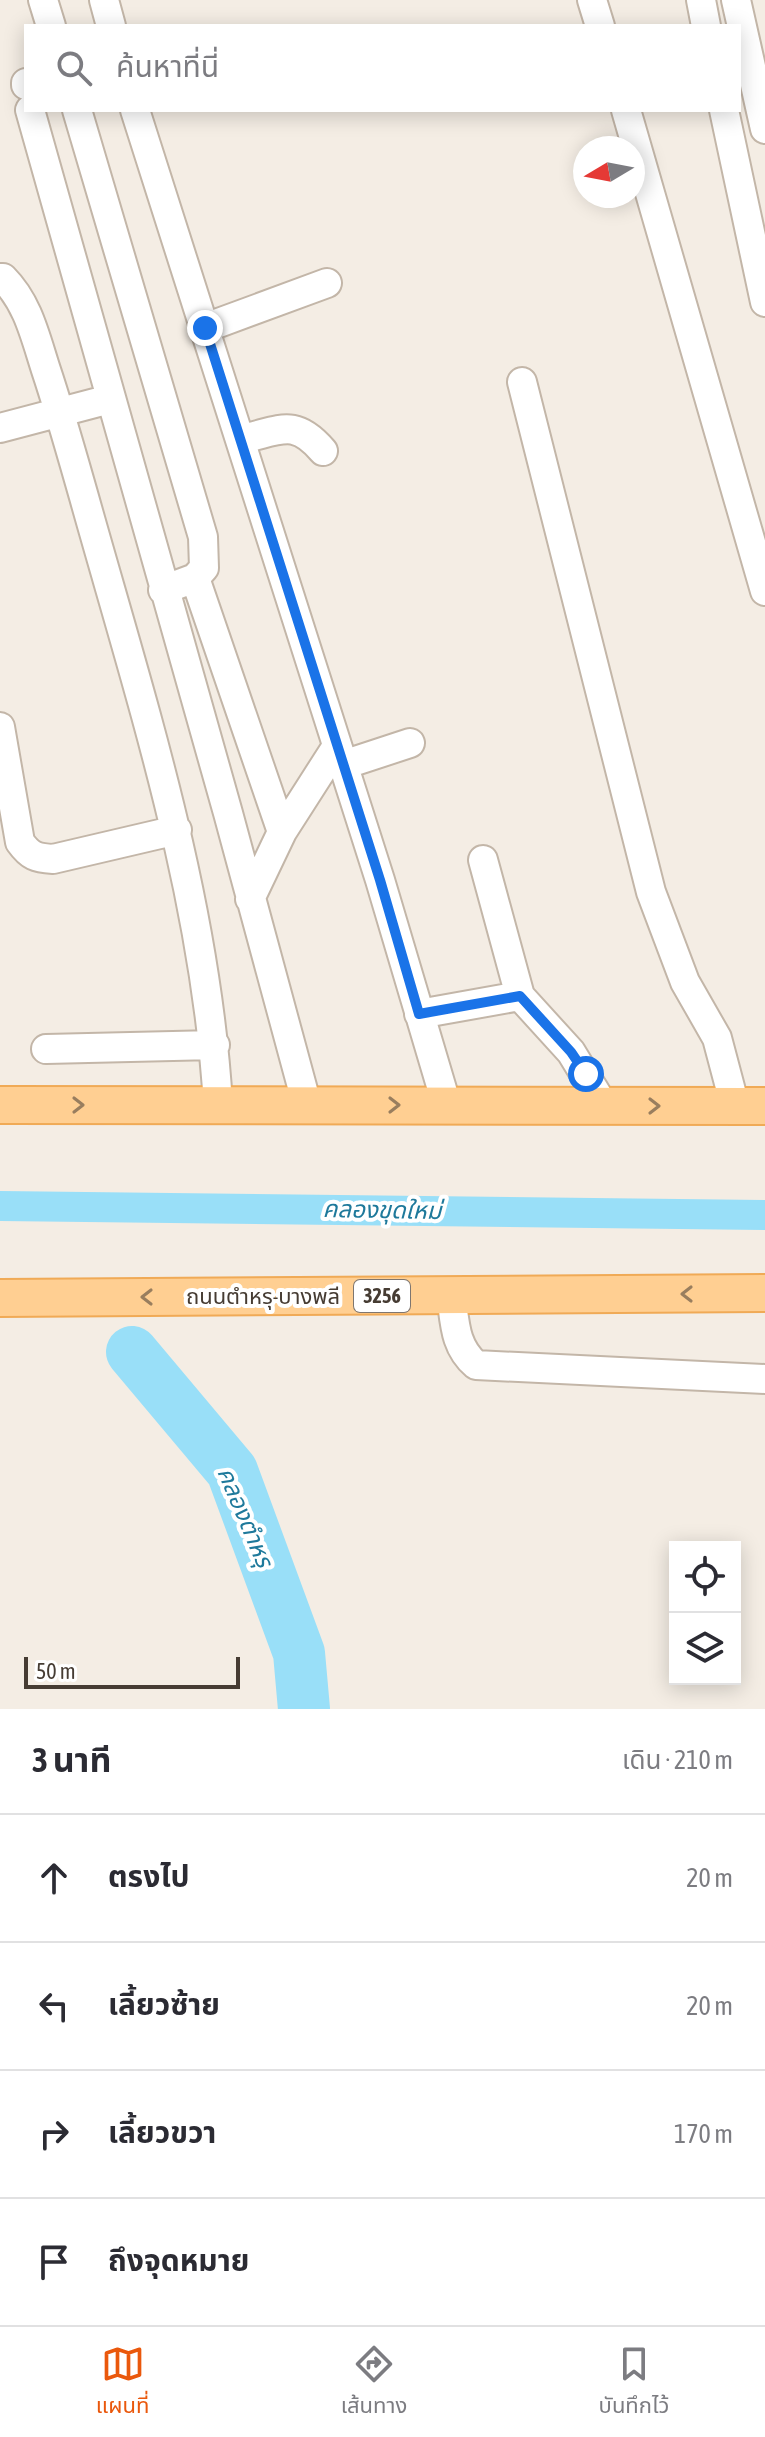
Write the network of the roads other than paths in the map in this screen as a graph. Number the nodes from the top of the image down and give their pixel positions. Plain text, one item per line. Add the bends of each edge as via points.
1 (43, 0) edge
2 (104, 0) edge
3 (592, 0) edge
4 (701, 0) edge
5 (736, 0) edge
6 (50, 24) edge
7 (110, 24) edge
8 (599, 24) edge
9 (706, 24) edge
10 (31, 112) edge
11 (78, 112) edge
12 (136, 112) edge
13 (627, 112) edge
14 (724, 112) edge
15 (765, 129) edge
16 (0, 278) edge
17 (327, 283) dead end
18 (765, 302) edge
19 (205, 328) junction
20 (522, 382) dead end
21 (110, 399) junction
22 (60, 413) junction
23 (0, 428) edge
24 (241, 439) junction
25 (323, 451) dead end
26 (195, 578) junction
27 (764, 586) edge
28 (163, 590) junction
29 (0, 727) edge
30 (410, 743) dead end
31 (340, 756) junction
32 (177, 830) junction
33 (282, 832) junction
34 (483, 860) dead end
35 (250, 899) junction
36 (520, 996) junction
37 (419, 1014) junction
38 (215, 1045) junction
39 (46, 1049) dead end
40 (0, 1105) edge
41 (218, 1105) junction
42 (307, 1105) junction
43 (447, 1106) junction
44 (604, 1106) junction
45 (750, 1106) edge
46 (765, 1293) edge
47 (451, 1295) junction
48 (0, 1298) edge
49 (765, 1379) edge

1 - 6 street
2 - 7 street
3 - 8 street
4 - 9 street
5 - 15 street
10 - 21 street
11 - 26 street via 203,537 204,568
12 - 19 street
13 - 27 street
14 - 18 street
16 - 22 street via 17,291 27,311
17 - 19 street
19 - 24 street
20 - 45 street via 651,892 685,982
21 - 22 street
21 - 28 street
22 - 23 street
22 - 32 street
24 - 25 street via 295,428
24 - 31 street
26 - 28 street
26 - 33 street
28 - 35 street
29 - 32 street via 20,842 27,853 53,859
30 - 31 street
31 - 33 street
31 - 37 street
32 - 38 street
33 - 35 street
34 - 36 street
35 - 42 street
36 - 37 street
36 - 44 street via 571,1052
37 - 43 street
38 - 39 street
38 - 41 street
40 -> 41 main road
41 - 42 main road
42 -> 43 main road
43 - 44 main road
44 -> 45 main road
46 -> 47 main road, ถนนตำหรุ-บางพลี / 3256
47 -> 48 main road, ถนนตำหรุ-บางพลี / 3256
47 - 49 street via 457,1341 476,1365

